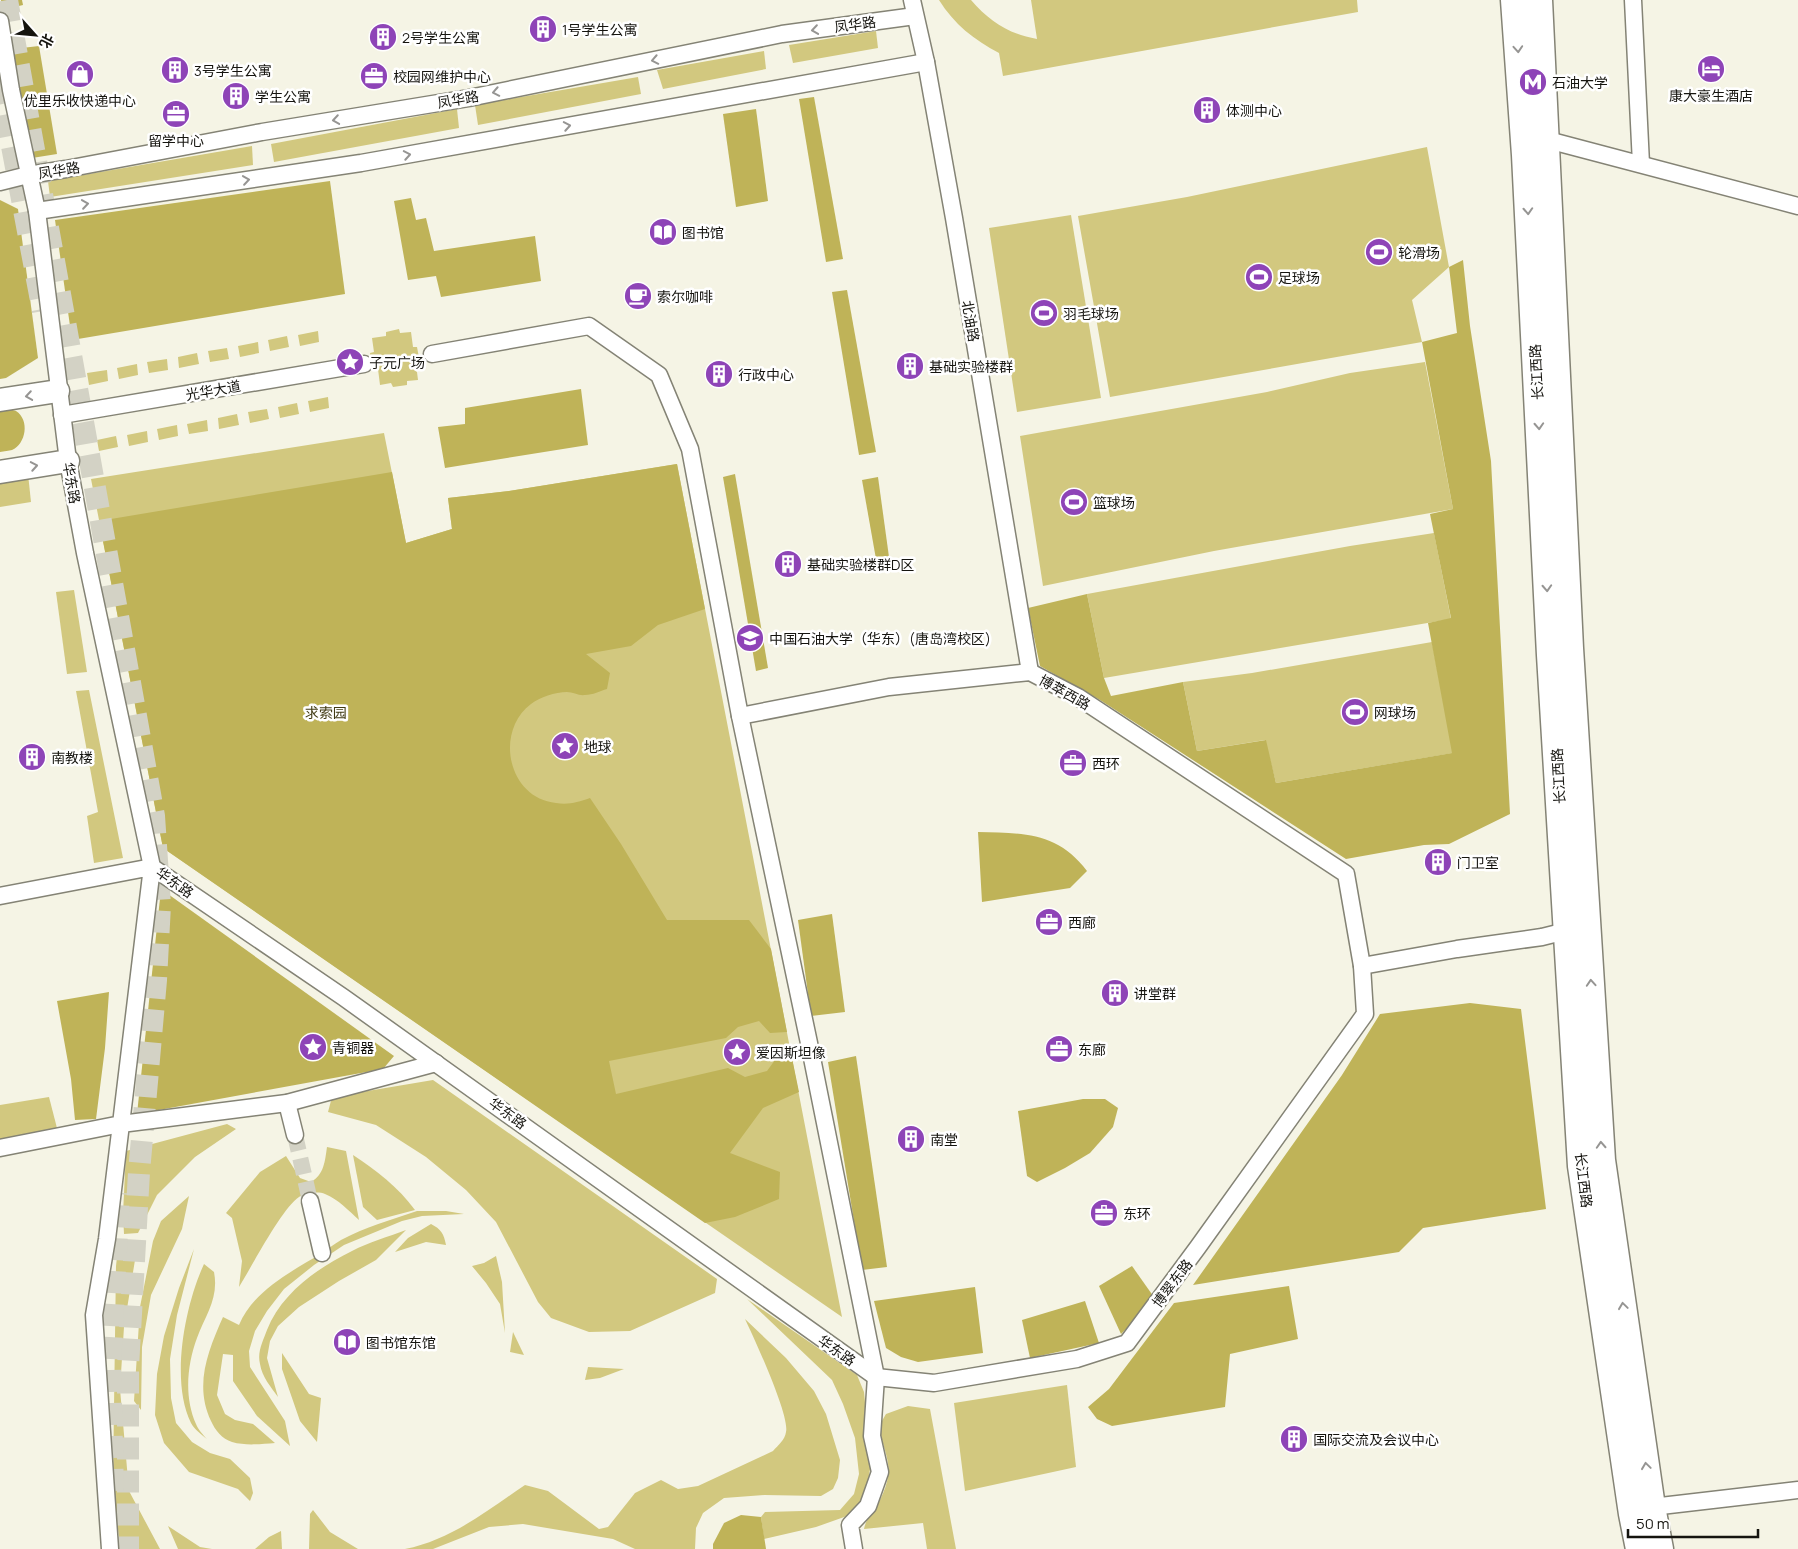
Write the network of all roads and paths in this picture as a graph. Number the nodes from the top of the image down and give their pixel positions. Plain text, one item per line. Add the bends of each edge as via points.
1 (1514, 0) edge
2 (1539, 0) edge
3 (1633, 0) edge
4 (914, 8) edge
5 (0, 21) edge
6 (926, 62) junction
7 (1534, 140) junction
8 (1641, 164) junction
9 (28, 175) junction
10 (0, 182) edge
11 (1798, 206) edge
12 (37, 211) junction
13 (432, 354) dead end
14 (364, 364) dead end
15 (58, 391) junction
16 (0, 400) edge
17 (62, 415) junction
18 (68, 461) junction
19 (0, 472) edge
20 (1030, 672) junction
21 (740, 716) junction
22 (152, 866) junction
23 (0, 896) edge
24 (1577, 928) junction
25 (1362, 966) junction
26 (436, 1063) junction
27 (287, 1103) junction
28 (120, 1124) junction
29 (295, 1135) tunnel mouth
30 (0, 1148) edge
31 (310, 1201) tunnel mouth
32 (322, 1253) dead end
33 (876, 1377) junction
34 (1798, 1490) edge
35 (1652, 1507) junction
36 (110, 1549) edge
37 (854, 1549) edge
38 (1639, 1549) edge
39 (1660, 1549) edge

1 -> 7 main road, 长江西路
2 - 7 main road, 长江西路
3 - 8 street
4 - 6 street, 北油路
4 -> 9 street, 凤华路 via 469,98
5 - 9 street, 华东路
12 -> 6 street via 361,163
6 - 20 street, 北油路
7 - 8 street
7 - 24 main road, 长江西路 via 1570,648
8 - 11 street
9 - 10 street, 凤华路
9 - 12 street, 华东路
12 - 15 street, 华东路
13 - 21 street via 588,326 659,375 690,449
14 - 17 street, 光华大道
15 -> 16 street
15 - 17 street, 华东路
17 - 18 street, 华东路
19 -> 18 street
18 - 22 street, 华东路
20 - 21 street, 博萃西路 via 889,687
20 - 25 street, 博萃西路 via 1078,697 1346,874
21 - 33 street
22 - 23 street
22 - 26 street, 华东路
22 - 28 street
24 - 25 street via 1542,937
35 -> 24 main road, 长江西路 via 1602,1160
24 - 38 main road, 长江西路 via 1582,1166
25 - 33 street, 博翠东路 via 1365,1014 1127,1343 1077,1360 934,1383
26 - 27 street
26 - 33 street, 华东路
27 - 28 street
27 - 29 street
28 - 30 street
28 - 36 street via 107,1239 94,1315
31 - 32 street
33 - 37 street via 872,1436 880,1472 868,1506 850,1525
34 - 35 street
35 - 39 main road, 长江西路

